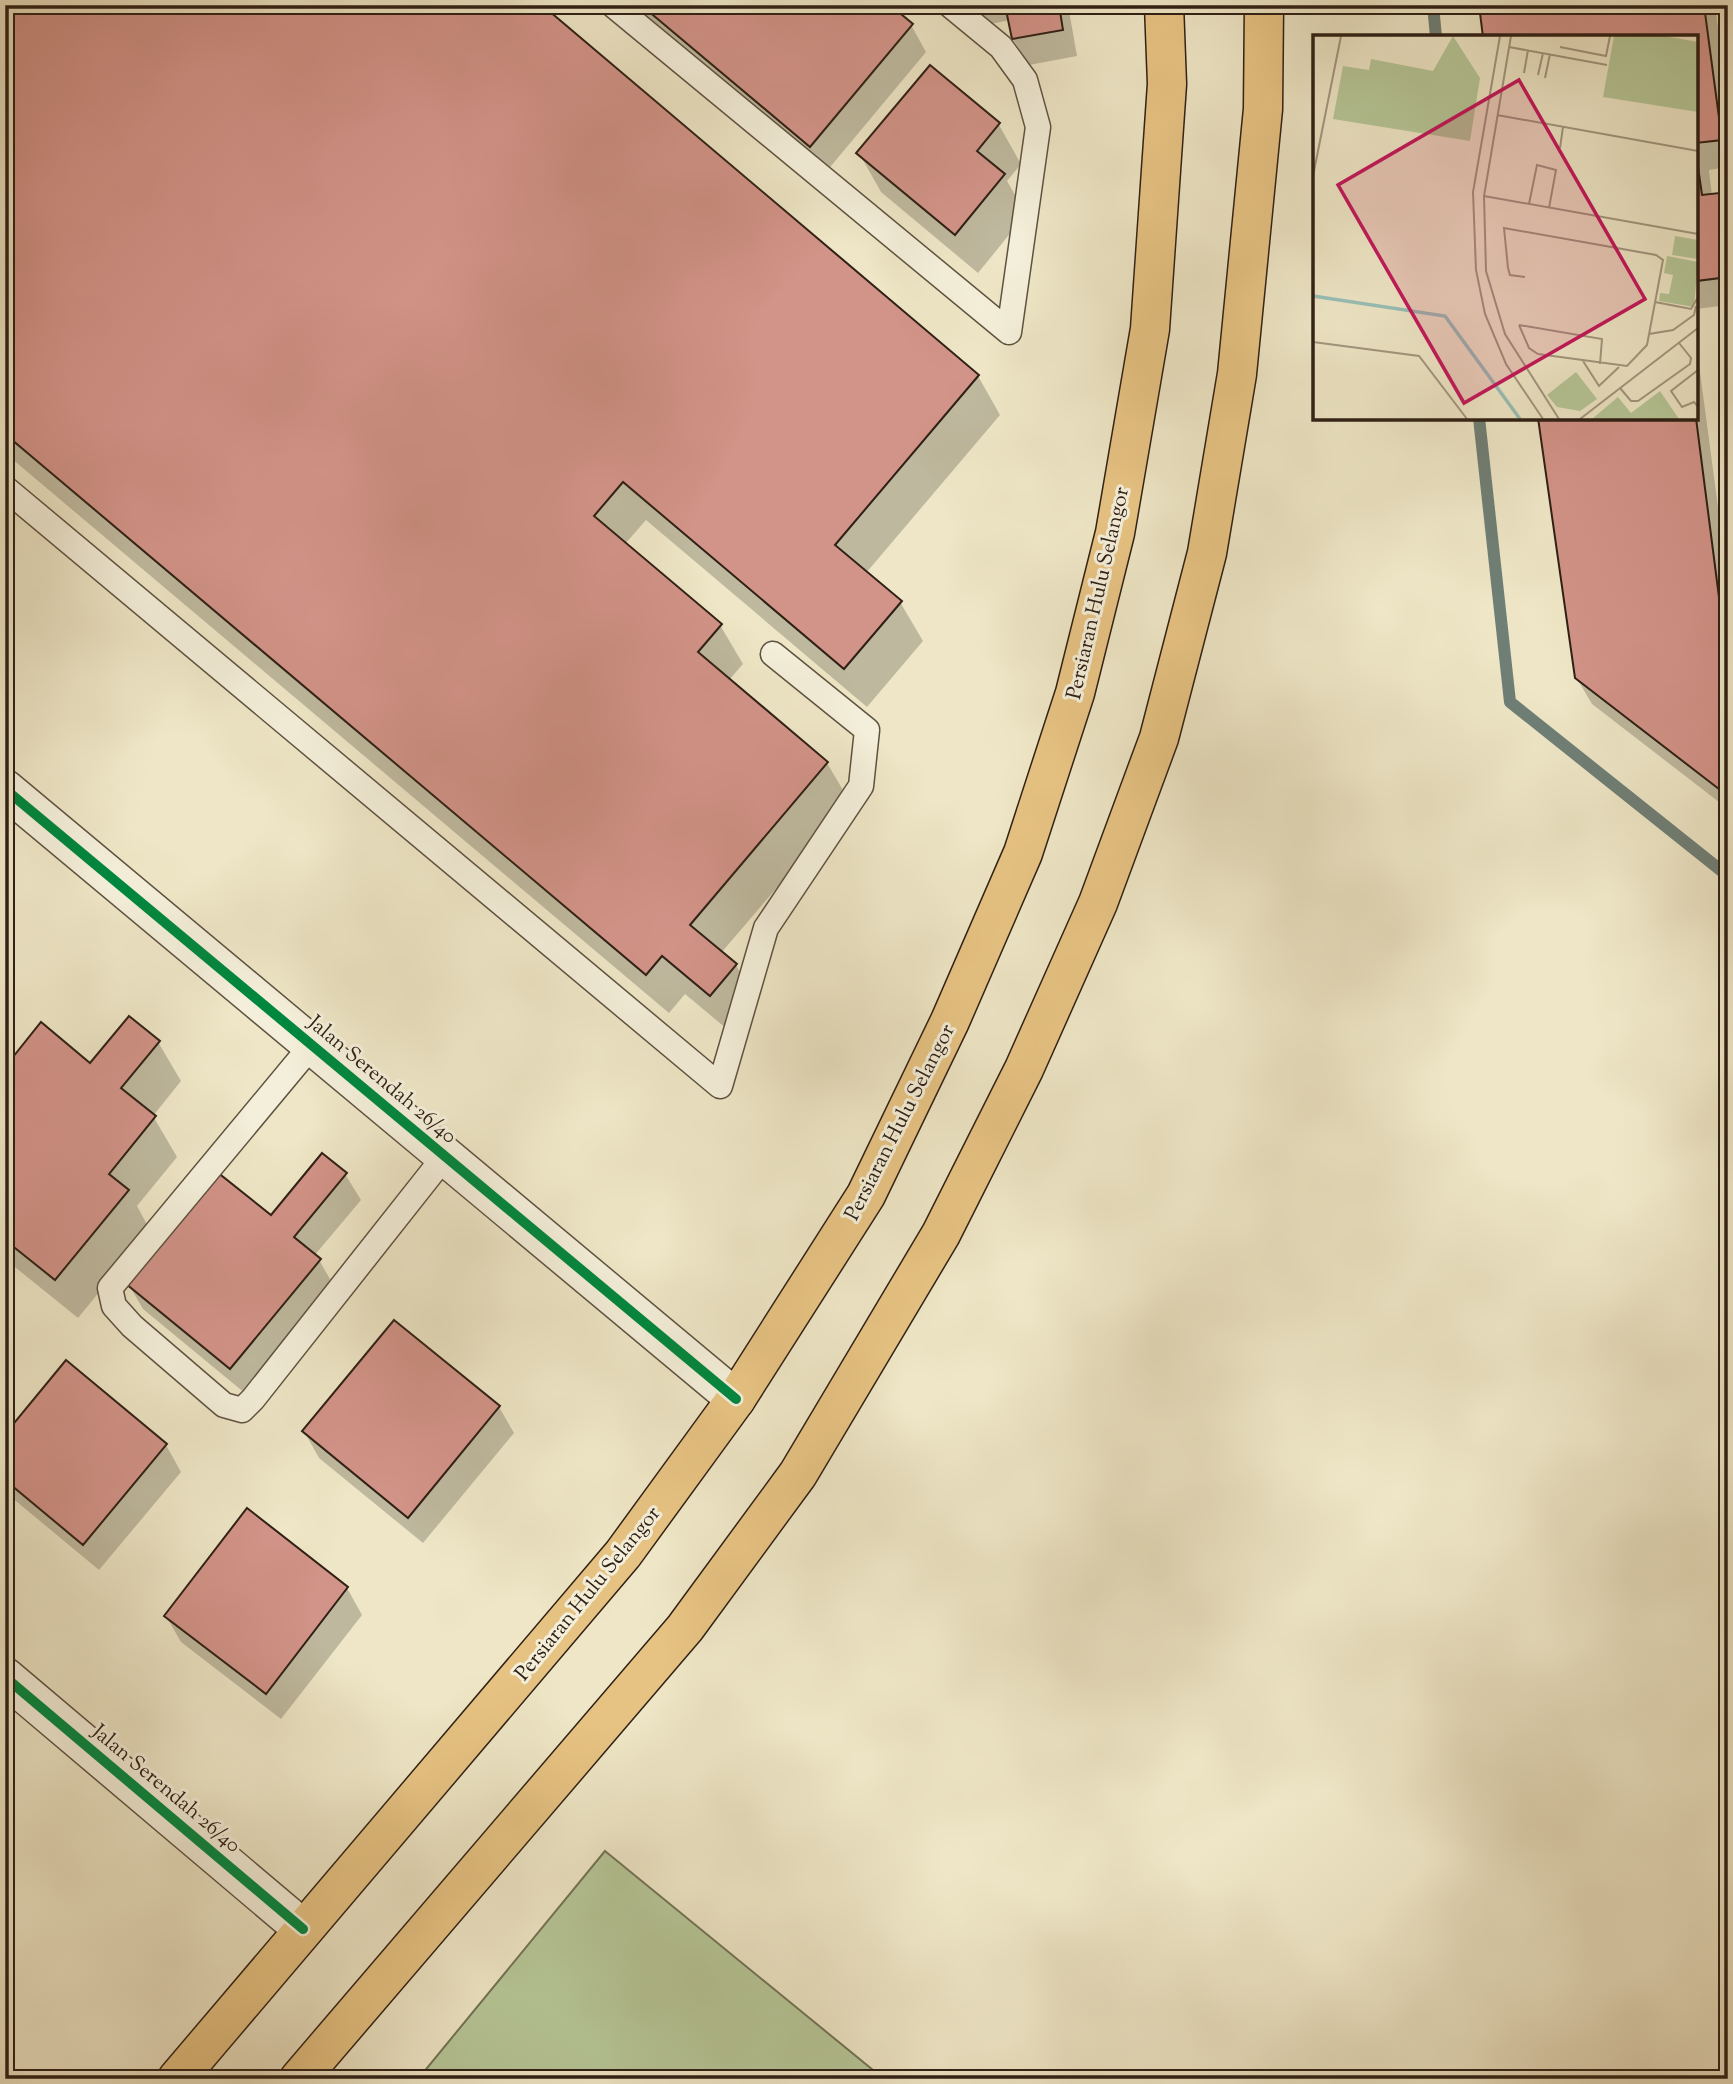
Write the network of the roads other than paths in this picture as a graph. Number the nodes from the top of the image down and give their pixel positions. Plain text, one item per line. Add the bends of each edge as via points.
1 (613, 5) edge
2 (950, 5) edge
3 (1164, 5) edge
4 (1264, 5) edge
5 (5, 488) edge
6 (773, 654) dead end
7 (5, 789) edge
8 (312, 1045) junction
9 (445, 1156) junction
10 (736, 1399) junction
11 (5, 1677) edge
12 (303, 1929) junction
13 (177, 2079) edge
14 (299, 2079) edge

1 - 2 lane via 1009,332 1038,127 1025,80 1001,47
3 - 10 main road, Persiaran Hulu Selangor via 1167,84 1150,329 1115,533 1075,692 1023,853 950,1021 866,1195
4 - 14 main road via 1263,109 1237,374 1207,553 1159,738 1098,903 1024,1069 941,1234 798,1474 685,1628
5 - 6 lane via 720,1086 766,928 861,786 867,730
7 - 8 street, Jalan Serendah 26/40
8 - 9 street, Jalan Serendah 26/40
8 - 9 lane via 110,1288 114,1306 132,1326 224,1405 242,1410 253,1399
9 - 10 street, Jalan Serendah 26/40
10 - 12 main road, Persiaran Hulu Selangor via 623,1554
11 - 12 street, Jalan Serendah 26/40
12 - 13 main road, Persiaran Hulu Selangor

